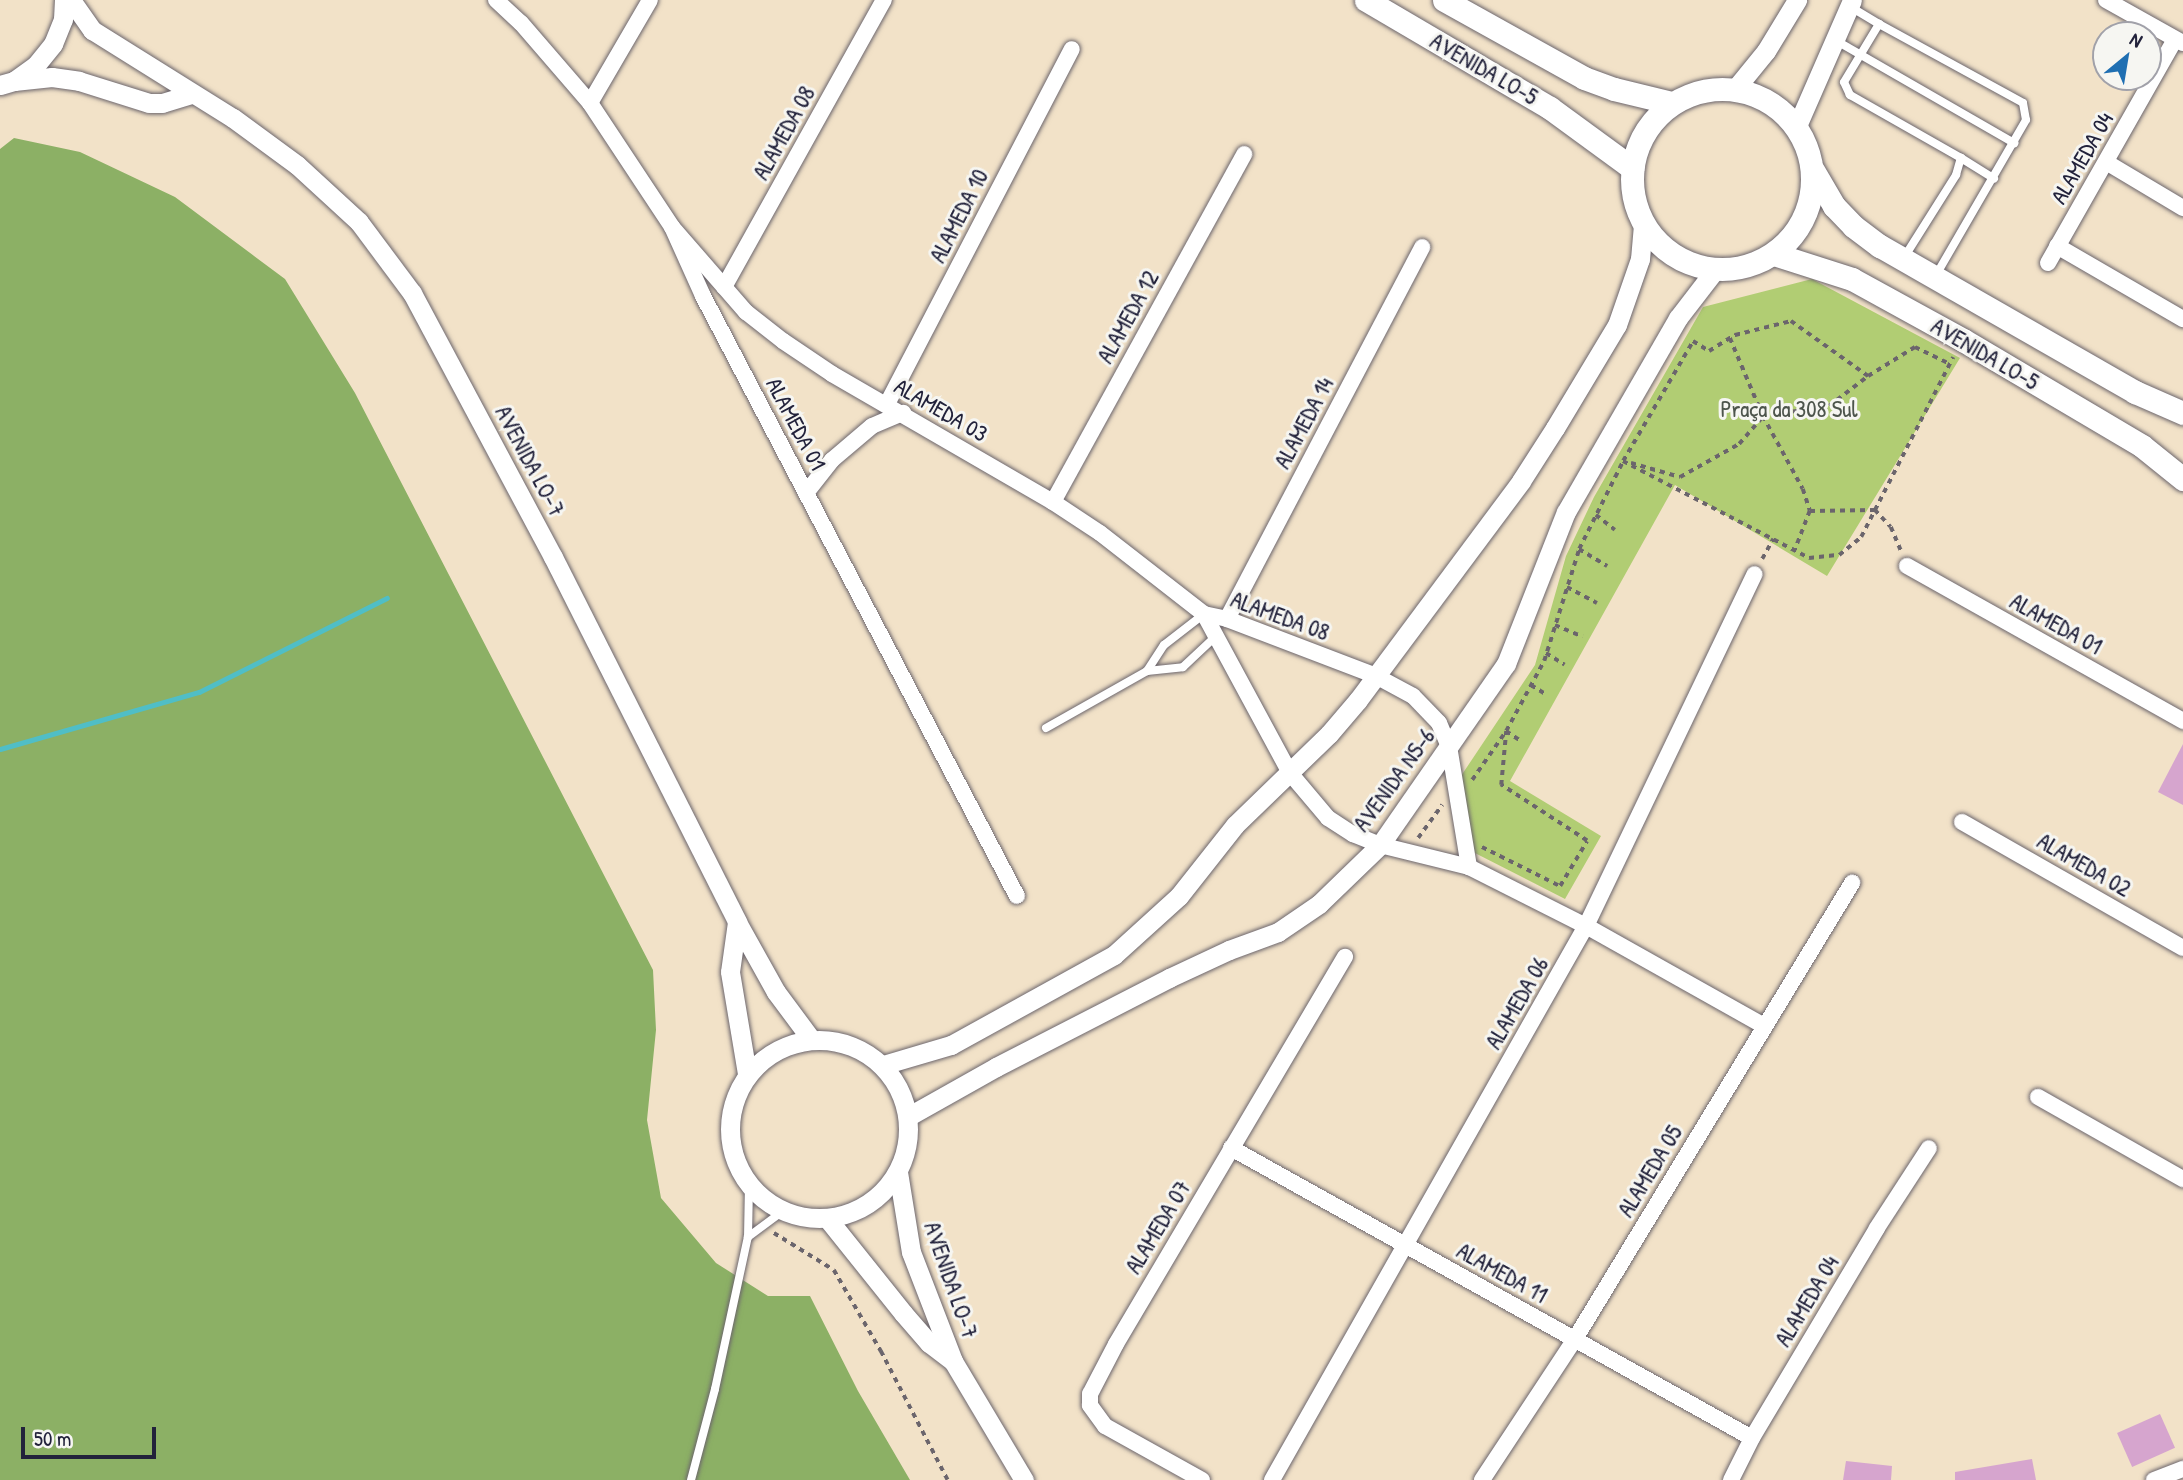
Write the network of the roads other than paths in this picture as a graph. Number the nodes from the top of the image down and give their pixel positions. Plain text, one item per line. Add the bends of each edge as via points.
1 (64, 0) edge
2 (71, 0) edge
3 (496, 0) edge
4 (650, 0) edge
5 (884, 0) edge
6 (1366, 0) edge
7 (1444, 0) edge
8 (1797, 0) edge
9 (2106, 0) edge
10 (1850, 3) edge
11 (1880, 24) junction
12 (1833, 39) junction
13 (2179, 41) edge
14 (1072, 49) dead end
15 (1862, 55) junction
16 (7, 83) edge
17 (1735, 89) junction
18 (191, 94) junction
19 (590, 103) junction
20 (1672, 103) junction
21 (1797, 127) junction
22 (2014, 143) junction
23 (1244, 154) dead end
24 (1961, 158) junction
25 (2106, 162) junction
26 (1632, 168) junction
27 (1813, 170) junction
28 (1994, 179) junction
29 (2183, 208) edge
30 (1643, 223) junction
31 (672, 228) junction
32 (2057, 246) junction
33 (1422, 247) dead end
34 (1774, 254) junction
35 (1904, 259) junction
36 (2048, 263) dead end
37 (1715, 270) junction
38 (1936, 277) junction
39 (724, 288) junction
40 (2183, 319) edge
41 (887, 404) junction
42 (903, 412) junction
43 (2183, 413) edge
44 (2183, 479) edge
45 (806, 493) junction
46 (1053, 502) junction
47 (1907, 566) road end
48 (1755, 574) road end
49 (1204, 614) junction
50 (1227, 619) junction
51 (1215, 637) junction
52 (1147, 671) junction
53 (1374, 675) junction
54 (2183, 722) edge
55 (1046, 727) dead end
56 (1449, 746) junction
57 (1290, 774) junction
58 (1962, 822) dead end
59 (1380, 845) junction
60 (1469, 867) junction
61 (1852, 883) dead end
62 (1017, 896) dead end
63 (737, 922) junction
64 (1586, 926) junction
65 (2183, 948) edge
66 (1345, 957) dead end
67 (1764, 1026) junction
68 (811, 1039) junction
69 (883, 1065) junction
70 (747, 1074) junction
71 (2038, 1097) dead end
72 (909, 1116) junction
73 (1231, 1148) junction
74 (1928, 1148) dead end
75 (898, 1172) junction
76 (2183, 1179) edge
77 (749, 1184) junction
78 (783, 1211) junction
79 (827, 1218) junction
80 (748, 1237) junction
81 (1404, 1246) junction
82 (1575, 1339) junction
83 (953, 1361) junction
84 (1752, 1438) junction
85 (2183, 1469) edge
86 (691, 1480) edge
87 (1024, 1480) edge
88 (1202, 1480) edge
89 (1272, 1480) edge
90 (1483, 1480) edge
91 (1731, 1480) edge
92 (2154, 1480) edge

1 - 16 street via 63,19 53,44 36,65
2 - 18 street, AVENIDA LO-7 via 92,30
3 - 19 street, ALAMEDA 01
4 - 19 street
5 - 39 street, ALAMEDA 08
6 - 26 main road, AVENIDA LO-5 via 1550,108
7 - 20 main road, AVENIDA LO-5 via 1584,78
8 - 17 street via 1766,51
9 - 13 street
10 - 11 lane
10 - 12 street
11 - 15 lane
11 - 22 lane via 2023,103 2026,120
12 - 15 lane
12 - 21 street
13 - 25 street, ALAMEDA 04
14 - 41 street, ALAMEDA 10
15 - 22 lane
15 - 24 lane via 1844,82 1850,94
16 - 18 street via 52,77 149,103
17 - 20 main road via 1702,90
17 - 21 main road via 1780,108
18 - 63 street, AVENIDA LO-7 via 298,165 359,222 412,293 553,557
19 - 31 street, ALAMEDA 01
20 - 26 main road via 1653,120 1639,142
21 - 27 main road
22 - 28 lane
23 - 46 street, ALAMEDA 12
24 - 28 lane
24 - 35 lane via 1956,175
25 - 29 street
25 - 32 street, ALAMEDA 04
26 - 30 main road via 1633,196
27 - 34 main road via 1811,202 1798,232
27 - 35 main road, AVENIDA LO-5 via 1834,206 1853,226
28 - 38 lane
30 - 37 main road via 1661,246
30 - 53 street via 1640,259 1617,325 1521,481
31 - 39 street, ALAMEDA 03
31 - 45 street, ALAMEDA 01
32 - 36 street, ALAMEDA 04
32 - 40 street
33 - 50 street, ALAMEDA 14
34 - 37 main road via 1756,264
34 - 44 main road, AVENIDA LO-5 via 1852,279 1963,340 2142,446
35 - 38 main road, AVENIDA LO-5
37 - 56 street, AVENIDA NS-6 via 1678,318 1566,512 1511,654
38 - 43 main road, AVENIDA LO-5 via 2135,392
39 - 41 street, ALAMEDA 03 via 783,341
41 - 42 street, ALAMEDA 03
42 - 45 street via 872,426
42 - 46 street, ALAMEDA 03
45 - 62 street, ALAMEDA 01
46 - 49 street, ALAMEDA 03
47 - 54 street, ALAMEDA 01
48 - 64 street, ALAMEDA 06
49 - 50 street, ALAMEDA 08
49 - 51 street, ALAMEDA 08
49 - 52 lane via 1164,645
50 - 53 street, ALAMEDA 08
51 - 52 lane via 1183,667
51 - 57 street, ALAMEDA 08
52 - 55 lane
53 - 56 street, ALAMEDA 08 via 1428,709
53 - 57 street via 1358,700
56 - 59 street, AVENIDA NS-6
56 - 60 street, ALAMEDA 08 via 1462,786
57 - 59 street, ALAMEDA 08 via 1328,818
57 - 69 street via 1235,825 1179,895 1114,955 951,1045
58 - 65 street, ALAMEDA 02
59 - 60 street, ALAMEDA 08
59 - 72 street, AVENIDA NS-6 via 1319,904 1278,932 1169,978
60 - 64 street, ALAMEDA 08
61 - 67 street, ALAMEDA 05
63 - 68 street, AVENIDA LO-7 via 776,992
63 - 70 street via 730,972
64 - 67 street, ALAMEDA 08
64 - 81 street, ALAMEDA 06
66 - 73 street, ALAMEDA 07
67 - 82 street, ALAMEDA 05
68 - 69 street via 850,1044
68 - 70 street via 764,1057
69 - 72 street via 900,1089
70 - 77 street via 733,1100 729,1129 734,1158
71 - 76 street
72 - 75 street via 908,1145
73 - 81 street, ALAMEDA 11
73 - 88 street, ALAMEDA 07 via 1090,1394 1090,1405 1105,1426
74 - 84 street, ALAMEDA 04
75 - 79 street via 869,1204
75 - 83 street, AVENIDA LO-7 via 911,1252
77 - 78 street
77 - 80 lane
78 - 79 street
78 - 80 lane
79 - 83 street, AVENIDA LO-7 via 929,1343
80 - 86 lane
81 - 82 street, ALAMEDA 11
81 - 89 street, ALAMEDA 06
82 - 84 street, ALAMEDA 11
82 - 90 street, ALAMEDA 05
83 - 87 street, AVENIDA LO-7
84 - 91 street, ALAMEDA 04
85 - 92 street

